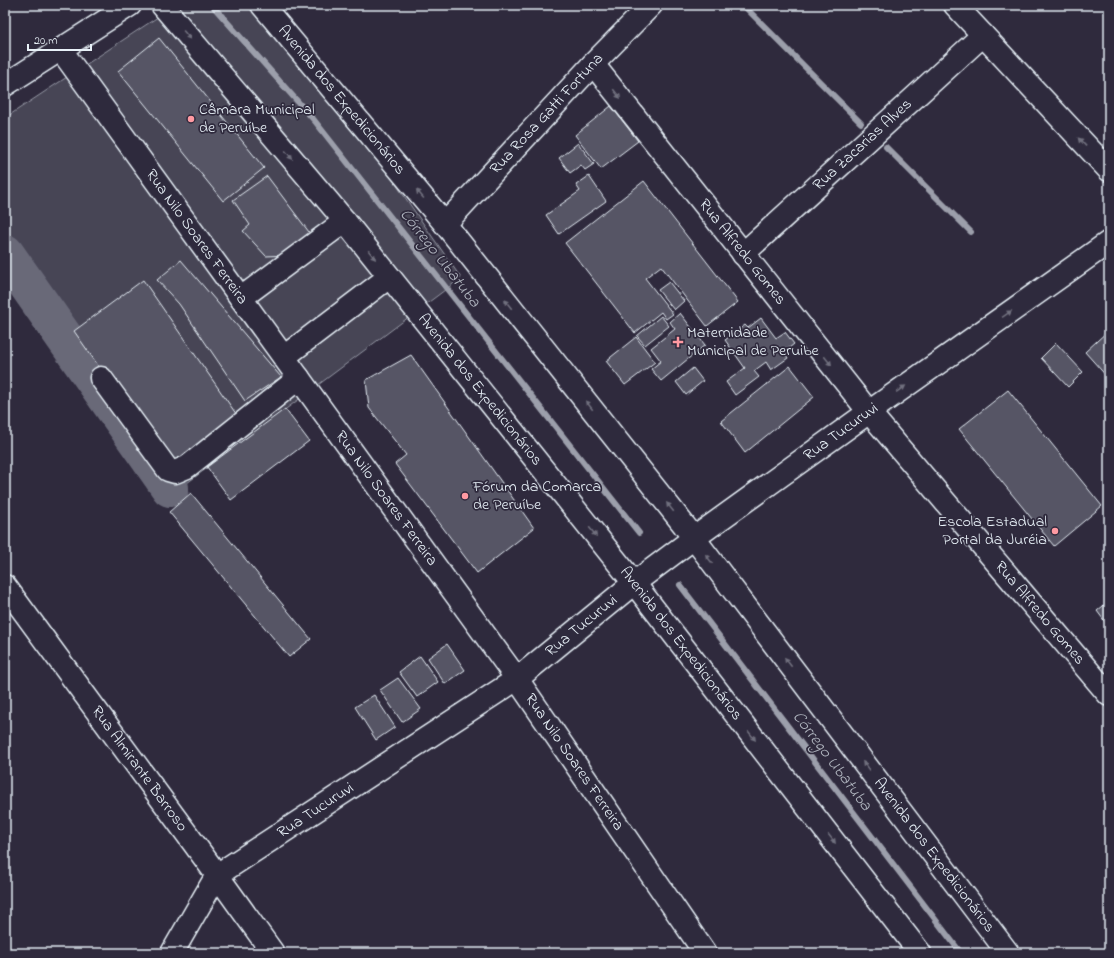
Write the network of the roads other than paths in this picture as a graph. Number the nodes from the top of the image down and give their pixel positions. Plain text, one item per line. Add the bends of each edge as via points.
1 (130, 5) edge
2 (162, 5) edge
3 (262, 5) edge
4 (651, 5) edge
5 (955, 5) edge
6 (983, 35) junction
7 (61, 50) junction
8 (593, 64) junction
9 (5, 85) edge
10 (1109, 170) edge
11 (345, 221) junction
12 (445, 224) junction
13 (1109, 242) edge
14 (743, 254) junction
15 (389, 277) junction
16 (240, 298) junction
17 (284, 357) junction
18 (101, 378) dead end
19 (299, 378) junction
20 (869, 412) junction
21 (694, 538) junction
22 (634, 583) junction
23 (5, 586) edge
24 (517, 679) junction
25 (1109, 696) edge
26 (217, 875) junction
27 (172, 953) edge
28 (273, 953) edge
29 (705, 953) edge
30 (920, 953) edge
31 (1008, 953) edge

1 - 7 street
2 -> 11 street, Avenida dos Expedicionários
12 -> 3 street, Avenida dos Expedicionários
4 - 8 street, Rua Rosa Gatti Fortuna
5 - 6 street
10 -> 6 street
6 - 14 street, Rua Zacarias Alves
7 - 9 street
7 - 16 street, Rua Nilo Soares Ferreira
8 - 12 street, Rua Rosa Gatti Fortuna
8 -> 14 street, Rua Alfredo Gomes
11 -> 15 street, Avenida dos Expedicionários
11 - 16 street
21 -> 12 street, Avenida dos Expedicionários
20 -> 13 street, Rua Tucuruvi
14 -> 20 street, Rua Alfredo Gomes
15 - 17 street
15 -> 22 street, Avenida dos Expedicionários
16 - 17 street, Rua Nilo Soares Ferreira
17 - 19 street, Rua Nilo Soares Ferreira
18 - 19 street via 168,470 175,472 187,467
19 - 24 street, Rua Nilo Soares Ferreira
20 - 21 street, Rua Tucuruvi
20 - 25 street, Rua Alfredo Gomes
21 - 22 street, Rua Tucuruvi
31 -> 21 street, Avenida dos Expedicionários
22 - 24 street, Rua Tucuruvi
22 -> 30 street, Avenida dos Expedicionários
23 - 26 street, Rua Almirante Barroso
24 - 26 street, Rua Tucuruvi
24 - 29 street, Rua Nilo Soares Ferreira
26 - 27 street, Rua Tucuruvi
26 - 28 street, Rua Almirante Barroso

